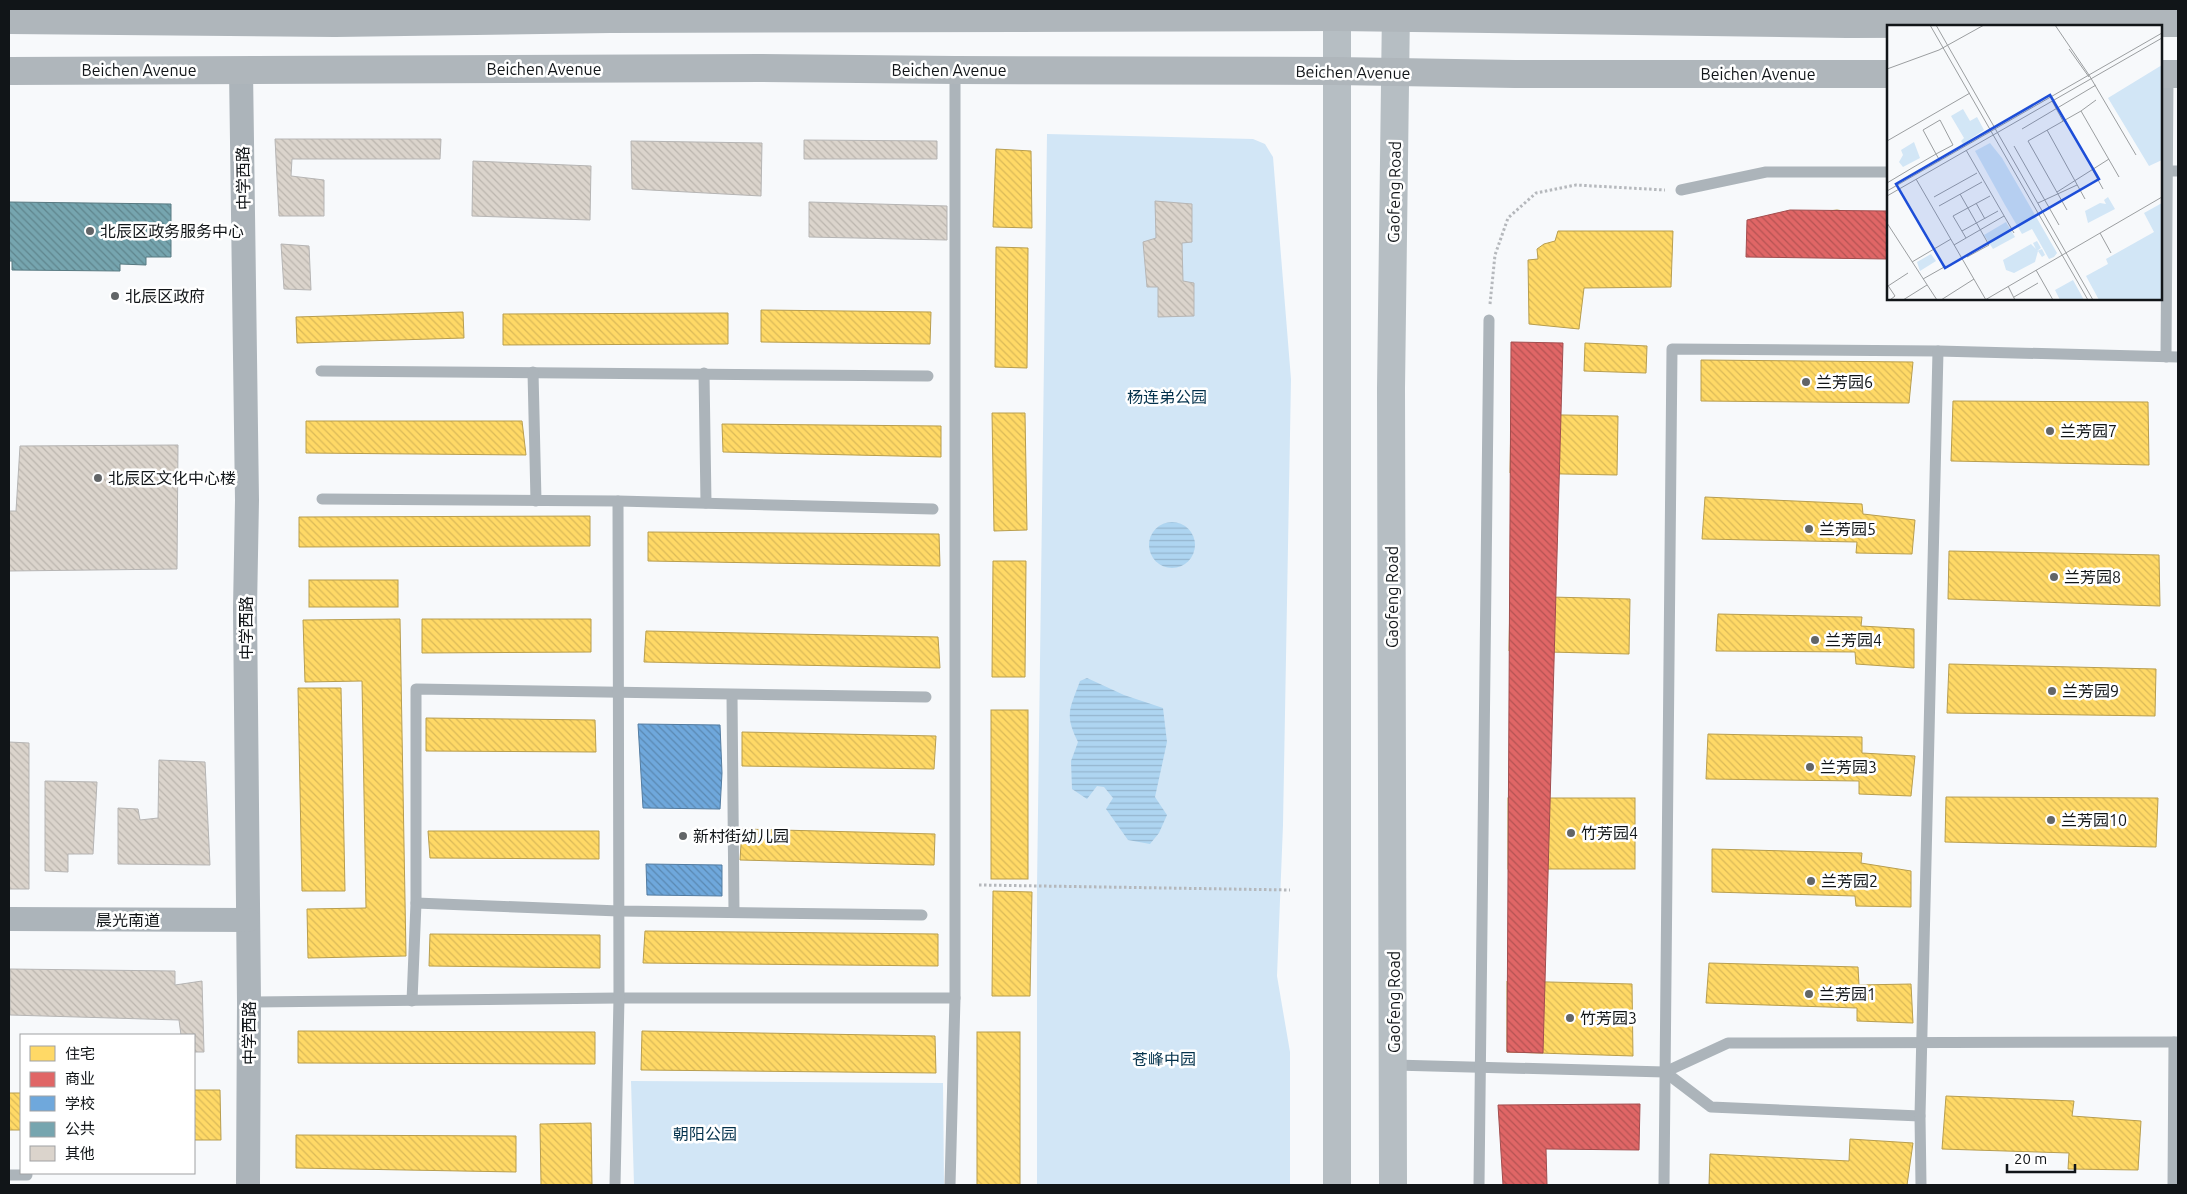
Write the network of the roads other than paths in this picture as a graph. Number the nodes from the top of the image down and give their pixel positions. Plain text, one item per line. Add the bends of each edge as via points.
1 (1337, 13) edge
2 (1396, 13) edge
3 (610, 14) edge
4 (9, 20) edge
5 (2178, 23) edge
6 (241, 70) junction
7 (955, 70) junction
8 (9, 71) edge
9 (1336, 71) junction
10 (1396, 72) junction
11 (1887, 74) edge
12 (2169, 74) edge
13 (2164, 171) edge
14 (2178, 171) edge
15 (1887, 172) edge
16 (1681, 190) road end
17 (1489, 320) road end
18 (1938, 350) junction
19 (2166, 357) junction
20 (2178, 357) edge
21 (321, 371) dead end
22 (533, 372) junction
23 (704, 373) junction
24 (928, 376) dead end
25 (322, 499) dead end
26 (536, 500) junction
27 (618, 501) junction
28 (706, 503) junction
29 (933, 509) dead end
30 (619, 693) junction
31 (732, 695) junction
32 (926, 697) dead end
33 (416, 903) junction
34 (619, 911) junction
35 (734, 912) junction
36 (922, 915) dead end
37 (9, 919) edge
38 (248, 920) junction
39 (620, 998) junction
40 (955, 998) junction
41 (249, 1002) junction
42 (412, 1002) junction
43 (1922, 1042) junction
44 (2176, 1042) edge
45 (1394, 1065) junction
46 (1479, 1068) junction
47 (1665, 1072) junction
48 (1920, 1116) junction
49 (27, 1175) dead end
50 (9, 1176) edge
51 (248, 1185) edge
52 (615, 1185) edge
53 (950, 1185) edge
54 (1337, 1185) edge
55 (1394, 1185) edge
56 (1479, 1185) edge
57 (1664, 1185) edge
58 (1921, 1185) edge
59 (2173, 1185) edge

1 - 2 main road
1 - 3 main road
1 - 9 main road
2 - 5 main road via 1847,24
2 - 10 main road, Gaofeng Road
3 - 4 main road via 335,22
6 - 7 main road, Beichen Avenue
6 - 8 main road, Beichen Avenue
6 - 38 street, 中学西路
7 - 9 main road, Beichen Avenue
7 - 40 lane
9 - 10 main road, Beichen Avenue
9 - 54 main road
10 - 11 main road, Beichen Avenue
10 - 45 main road, Gaofeng Road via 1391,388
12 - 13 lane
13 - 14 lane
13 - 19 lane
15 - 16 lane via 1766,172
17 - 46 lane
18 - 19 lane
18 - 43 lane
18 - 47 lane via 1672,349
19 - 20 lane
21 - 22 lane
22 - 23 lane
22 - 26 lane
23 - 24 lane
23 - 28 lane
25 - 26 lane
26 - 27 lane
27 - 28 lane
27 - 30 lane
28 - 29 lane
30 - 31 lane
30 - 33 lane via 416,689
30 - 34 lane
31 - 32 lane
31 - 35 lane
33 - 34 lane
33 - 42 lane
34 - 35 lane
34 - 39 lane
35 - 36 lane
37 - 38 street, 晨光南道
38 - 41 street, 中学西路
39 - 40 lane
39 - 42 lane
39 - 52 lane
40 - 53 lane
41 - 42 lane
41 - 51 street, 中学西路
43 - 44 lane
43 - 47 lane via 1728,1043
43 - 48 lane
44 - 59 lane
45 - 46 lane
45 - 55 main road, Gaofeng Road
46 - 47 lane
46 - 56 lane
47 - 48 lane via 1711,1107
47 - 57 lane
48 - 58 lane
49 - 50 lane

